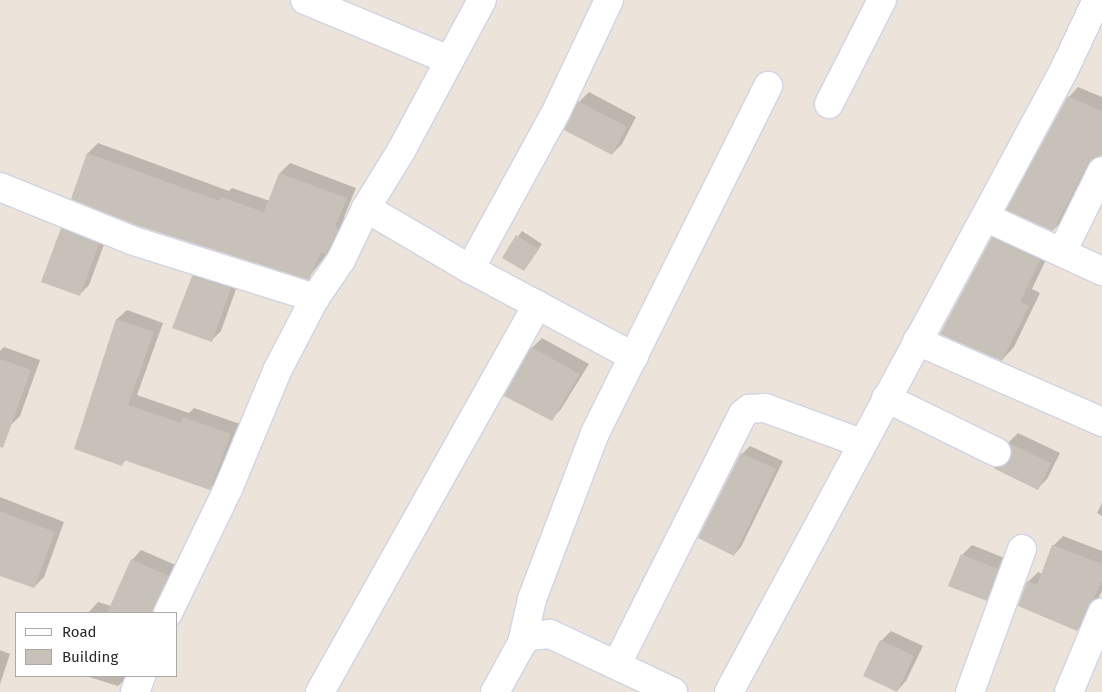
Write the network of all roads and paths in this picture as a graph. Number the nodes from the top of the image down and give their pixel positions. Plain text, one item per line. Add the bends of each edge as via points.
1 (305, 0) edge
2 (482, 0) edge
3 (609, 0) edge
4 (882, 0) edge
5 (1097, 0) edge
6 (449, 60) junction
7 (768, 86) dead end
8 (829, 104) dead end
9 (1102, 171) edge
10 (0, 187) edge
11 (366, 208) junction
12 (985, 217) junction
13 (1062, 252) junction
14 (470, 269) junction
15 (1102, 271) edge
16 (314, 298) junction
17 (537, 304) junction
18 (917, 341) junction
19 (634, 356) junction
20 (886, 398) junction
21 (1102, 422) edge
22 (861, 443) junction
23 (996, 452) dead end
24 (1022, 549) dead end
25 (168, 612) edge
26 (1101, 617) edge
27 (522, 642) junction
28 (617, 664) junction
29 (142, 677) edge
30 (135, 692) edge
31 (320, 692) edge
32 (496, 692) edge
33 (673, 692) edge
34 (729, 692) edge
35 (970, 692) edge
36 (1069, 692) edge

1 - 6 street
2 - 6 street
3 - 14 street via 556,112
4 - 8 street
5 - 12 street via 1064,70
6 - 11 street via 401,151
7 - 19 street
9 - 13 street
10 - 16 street via 131,240
11 - 14 street
11 - 16 street via 341,260
12 - 13 street
12 - 18 street
13 - 15 street
14 - 17 street
16 - 25 street via 278,369 228,489
17 - 19 street
17 - 31 street
18 - 20 street
18 - 21 street
19 - 27 street via 595,433 532,599
20 - 22 street
20 - 23 street
22 - 28 street via 765,408 749,409 743,414
22 - 34 street
24 - 35 street
26 - 36 street
27 - 28 street via 529,636 550,634
27 - 32 street
28 - 33 street
29 - 30 street

